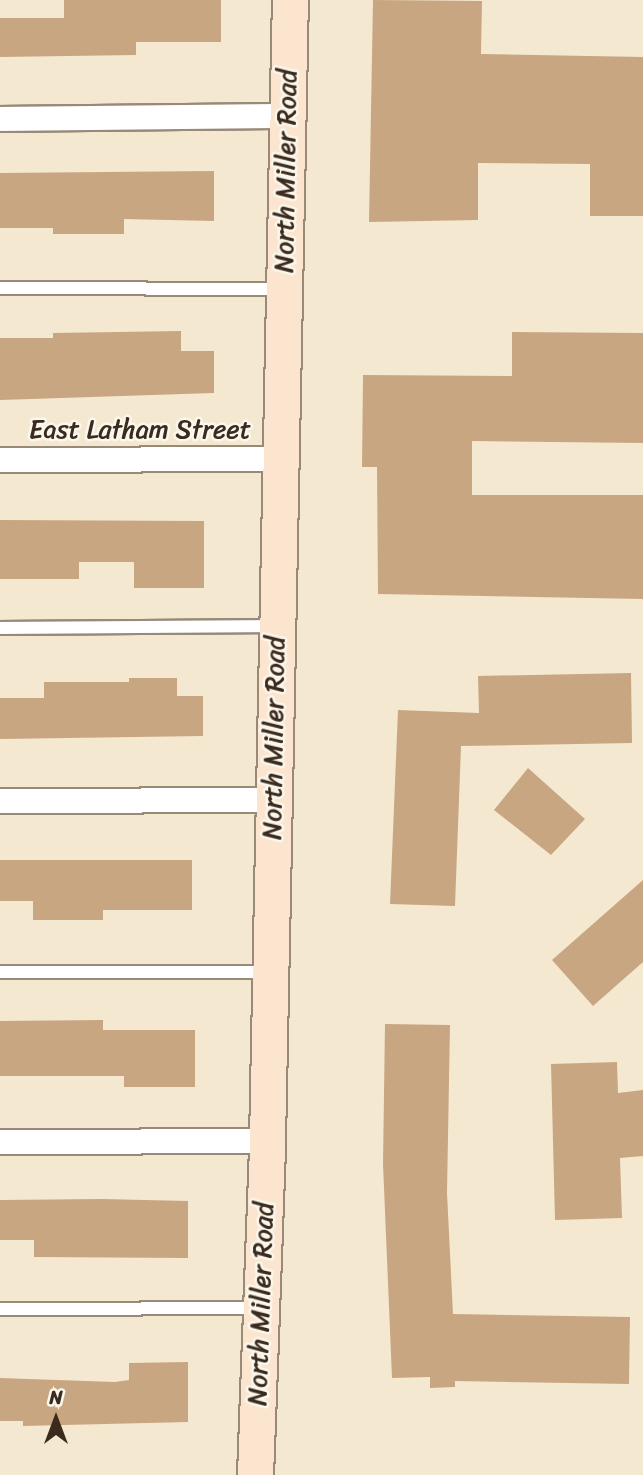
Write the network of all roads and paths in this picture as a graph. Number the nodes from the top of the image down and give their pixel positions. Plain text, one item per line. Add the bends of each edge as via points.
1 (289, 0) edge
2 (287, 116) junction
3 (0, 119) edge
4 (0, 288) edge
5 (284, 289) junction
6 (281, 459) junction
7 (0, 460) edge
8 (277, 626) junction
9 (0, 628) edge
10 (273, 800) junction
11 (0, 801) edge
12 (0, 972) edge
13 (270, 972) junction
14 (267, 1141) junction
15 (0, 1142) edge
16 (261, 1308) junction
17 (0, 1309) edge
18 (255, 1475) edge

1 - 2 street, North Miller Road
2 - 3 street
2 - 5 street, North Miller Road
4 - 5 lane
5 - 6 street, North Miller Road
6 - 7 street, East Latham Street
6 - 8 street, North Miller Road
8 - 9 lane
8 - 10 street, North Miller Road
10 - 11 street
10 - 13 street, North Miller Road
12 - 13 lane
13 - 14 street, North Miller Road
14 - 15 street
14 - 16 street, North Miller Road
16 - 17 lane
16 - 18 street, North Miller Road

